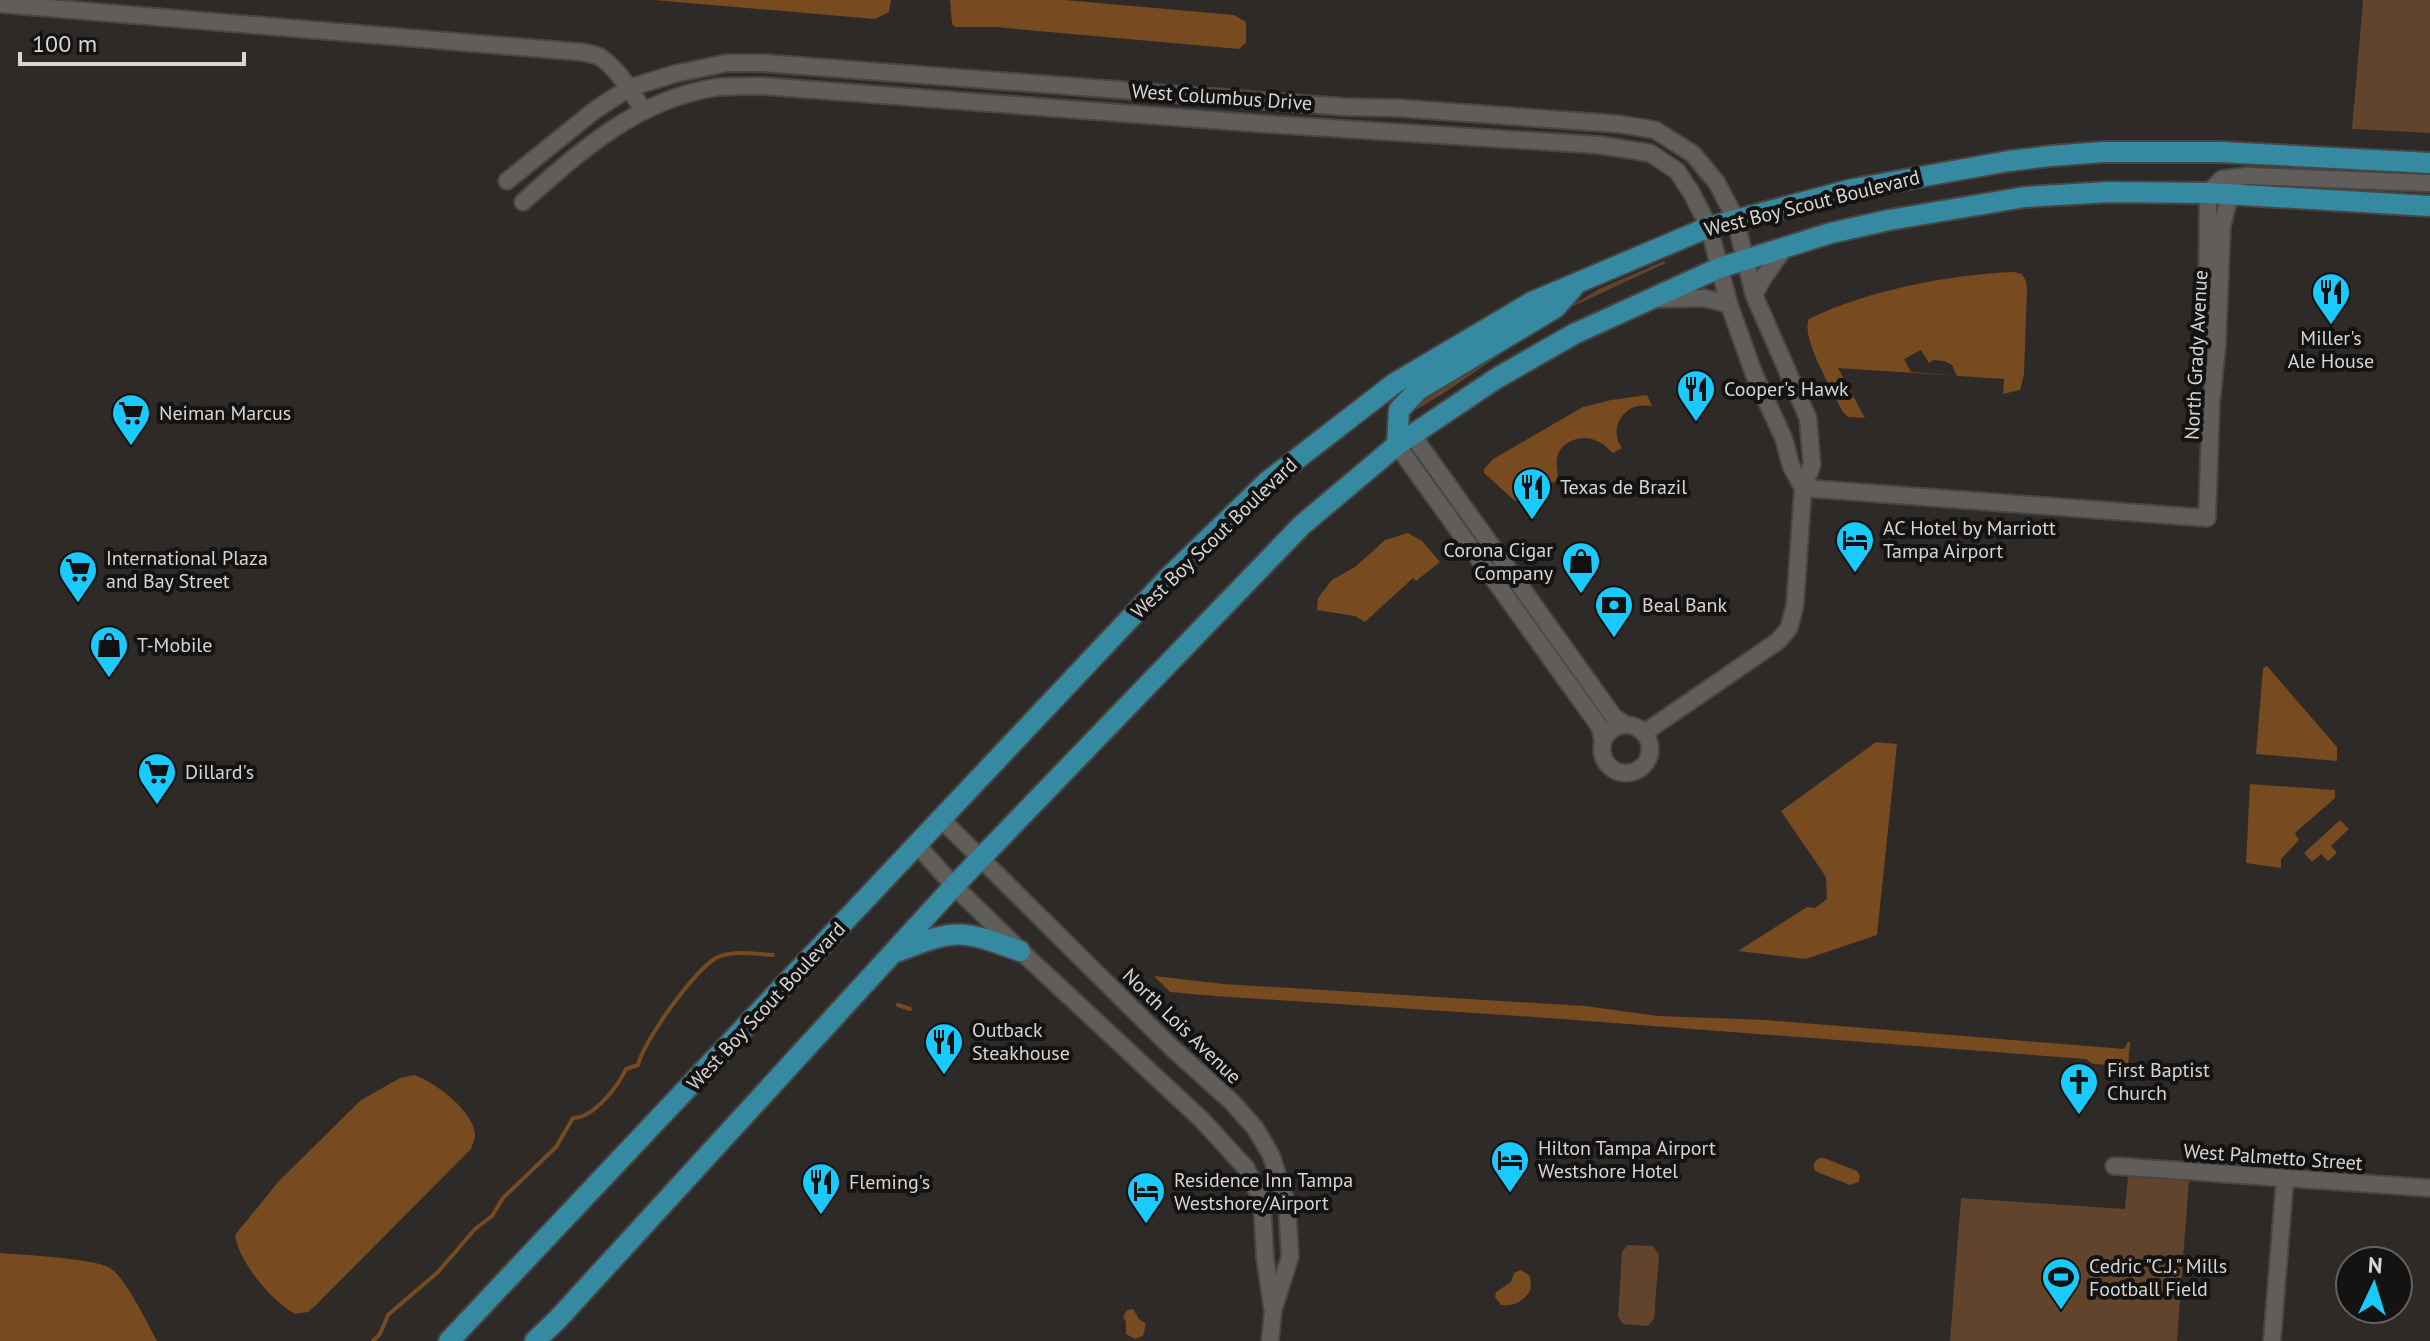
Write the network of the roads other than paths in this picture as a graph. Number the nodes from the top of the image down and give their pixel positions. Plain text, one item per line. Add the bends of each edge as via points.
1 (0, 4) edge
2 (629, 88) junction
3 (643, 110) junction
4 (2430, 163) edge
5 (507, 181) dead end
6 (2430, 183) edge
7 (2208, 193) junction
8 (2230, 194) junction
9 (523, 202) dead end
10 (2430, 206) edge
11 (1735, 218) junction
12 (1709, 227) junction
13 (1786, 246) junction
14 (1745, 259) junction
15 (1719, 268) junction
16 (1578, 282) junction
17 (1754, 295) junction
18 (1650, 299) junction
19 (1729, 304) junction
20 (2211, 404) junction
21 (1405, 440) junction
22 (1803, 488) junction
23 (1520, 584) junction
24 (1513, 608) junction
25 (1626, 725) junction
26 (1644, 733) junction
27 (1603, 741) junction
28 (941, 819) junction
29 (917, 845) junction
30 (981, 858) junction
31 (954, 886) junction
32 (1020, 951) junction
33 (891, 954) junction
34 (2114, 1166) dead end
35 (2285, 1178) junction
36 (2430, 1188) edge
37 (1273, 1312) junction
38 (449, 1341) edge
39 (535, 1341) edge
40 (1270, 1341) edge
41 (2272, 1341) edge

1 - 2 street via 580,52 598,56
2 - 3 street
2 - 5 street, West Columbus Drive
2 - 11 street, West Columbus Drive via 727,63 763,63 1619,124 1655,130 1693,154 1717,183
3 - 9 street, West Columbus Drive via 577,153
3 - 12 street, West Columbus Drive via 713,87 762,86 1599,145 1650,153 1677,171
4 - 11 main road, West Boy Scout Boulevard via 2102,152 2009,161 1853,189
6 - 7 street via 2247,176 2222,179
7 - 8 main road, West Boy Scout Boulevard
7 - 13 main road, West Boy Scout Boulevard via 2025,197 1889,220
7 - 20 street
8 - 10 main road
8 - 20 street, North Grady Avenue via 2222,226
11 - 12 main road, West Boy Scout Boulevard
11 - 14 street, West Columbus Drive
12 - 15 street, West Columbus Drive
12 - 16 main road, West Boy Scout Boulevard
13 - 14 main road, West Boy Scout Boulevard
13 - 17 street
14 - 15 main road, West Boy Scout Boulevard
14 - 17 street, West Columbus Drive
15 - 18 main road, West Boy Scout Boulevard
15 - 19 street, West Columbus Drive
16 - 21 main road via 1555,308 1418,390 1399,410
16 - 28 main road, West Boy Scout Boulevard via 1532,302 1395,383 1267,482 1169,577
17 - 22 street, West Columbus Drive via 1808,418 1812,465
18 - 19 street via 1703,298
18 - 21 main road, West Boy Scout Boulevard via 1549,348
19 - 22 street, West Columbus Drive
20 - 22 street, North Grady Avenue via 2207,518
21 - 23 street
21 - 24 street
21 - 30 main road, West Boy Scout Boulevard via 1302,525
22 - 26 street, West Columbus Drive via 1789,628 1778,641
23 - 24 street
23 - 25 street via 1614,717
24 - 27 street via 1600,727
25 - 26 street
25 - 27 street
26 - 27 street via 1648,758 1630,773 1608,764
28 - 29 main road, West Boy Scout Boulevard
28 - 30 street, North Lois Avenue
29 - 31 street, North Lois Avenue
29 - 38 main road, West Boy Scout Boulevard
30 - 31 main road, West Boy Scout Boulevard
30 - 37 street, North Lois Avenue via 1255,1128 1271,1155 1287,1204 1290,1257
31 - 32 street, North Lois Avenue
31 - 33 main road, West Boy Scout Boulevard
32 - 33 main road via 954,933
32 - 37 street, North Lois Avenue via 1202,1120 1246,1168 1262,1201
33 - 39 main road, West Boy Scout Boulevard
34 - 35 street, West Palmetto Street
35 - 36 street, West Palmetto Street
35 - 41 street
37 - 40 street, North Lois Avenue

